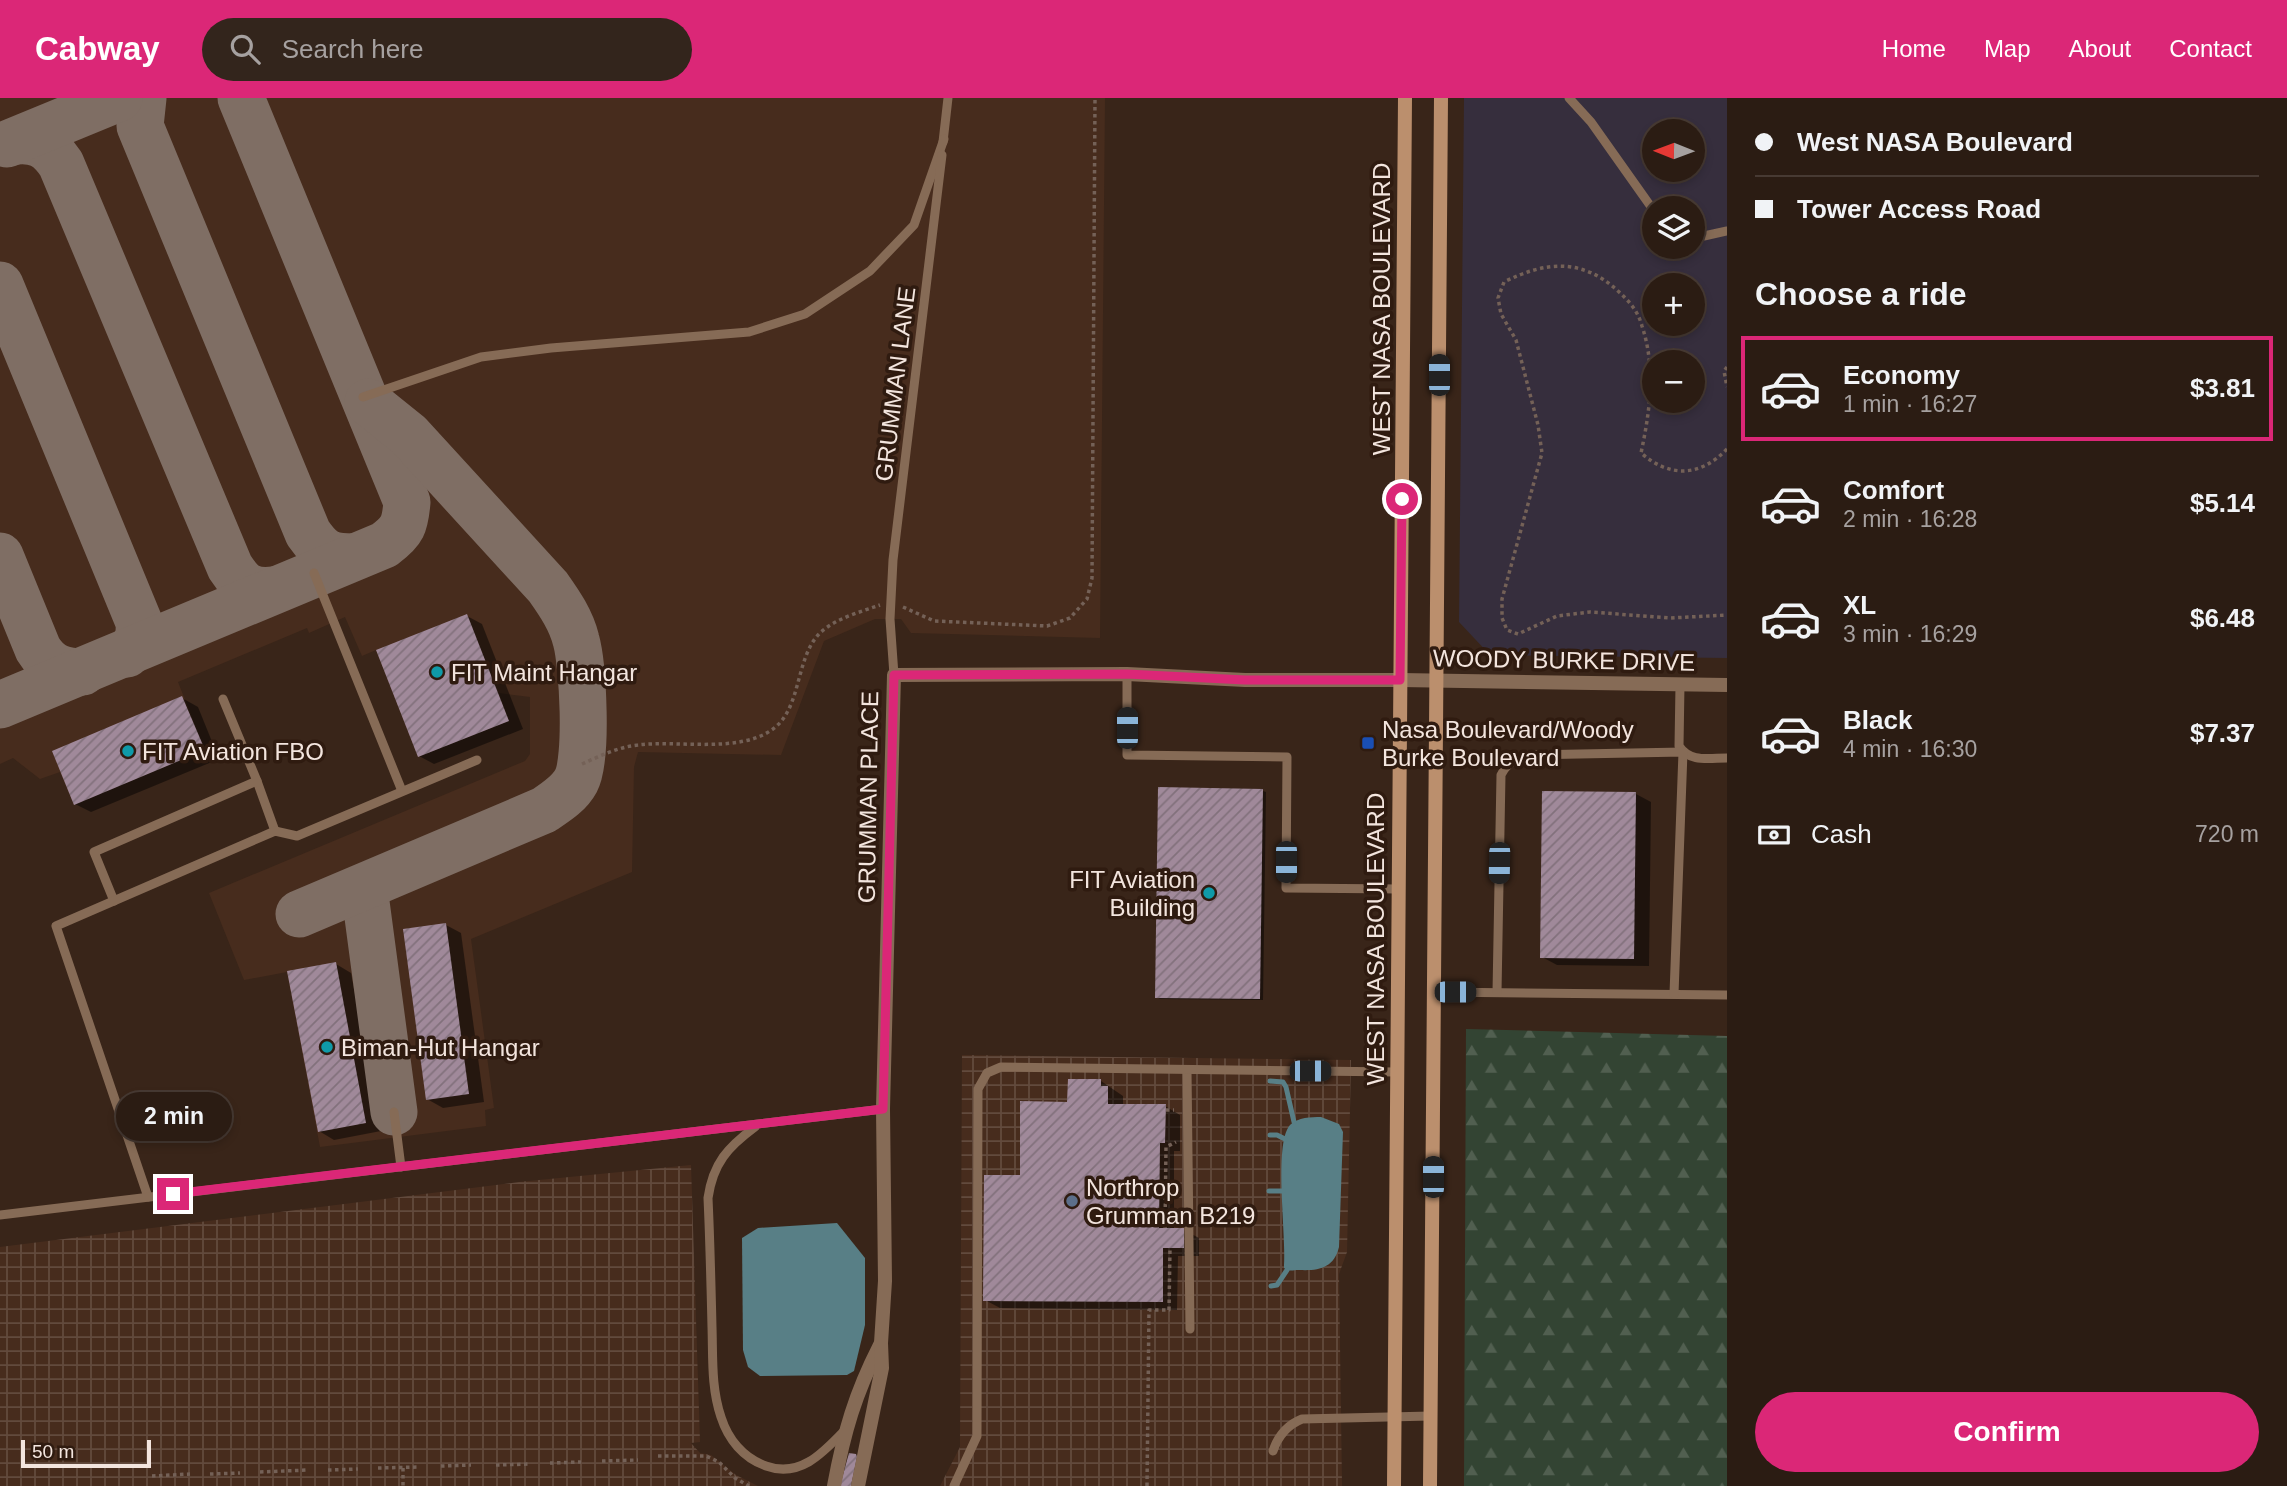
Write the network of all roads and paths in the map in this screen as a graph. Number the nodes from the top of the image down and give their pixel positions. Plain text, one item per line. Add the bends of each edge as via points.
1 (948, 98) edge
2 (1095, 98) edge
3 (1405, 98) edge
4 (1441, 98) edge
5 (1569, 98) edge
6 (944, 139) junction
7 (1643, 196) edge
8 (1727, 232) edge
9 (1705, 236) edge
10 (1727, 367) edge
11 (1727, 387) edge
12 (363, 397) dead end
13 (1727, 449) edge
14 (314, 573) dead end
15 (891, 601) junction
16 (1727, 615) edge
17 (1127, 674) junction
18 (894, 675) junction
19 (1400, 680) junction
20 (1437, 680) junction
21 (1680, 685) junction
22 (1727, 685) edge
23 (223, 699) dead end
24 (1683, 752) junction
25 (1727, 758) edge
26 (477, 760) dead end
27 (582, 764) dead end
28 (257, 781) junction
29 (402, 791) junction
30 (275, 831) junction
31 (1399, 889) junction
32 (114, 901) junction
33 (1434, 992) junction
34 (1497, 992) junction
35 (1674, 994) junction
36 (1727, 995) edge
37 (1187, 1070) junction
38 (1397, 1072) junction
39 (883, 1109) junction
40 (1166, 1110) dead end
41 (394, 1112) dead end
42 (1177, 1120) dead end
43 (758, 1125) junction
44 (1177, 1131) dead end
45 (401, 1167) junction
46 (148, 1197) junction
47 (0, 1215) edge
48 (1165, 1228) dead end
49 (1170, 1248) dead end
50 (1191, 1329) dead end
51 (881, 1343) junction
52 (1431, 1416) junction
53 (1394, 1417) junction
54 (845, 1431) junction
55 (1273, 1451) dead end
56 (658, 1456) dead end
57 (638, 1460) dead end
58 (602, 1461) dead end
59 (581, 1462) dead end
60 (550, 1463) dead end
61 (531, 1464) dead end
62 (471, 1465) dead end
63 (496, 1465) dead end
64 (441, 1466) dead end
65 (420, 1467) dead end
66 (378, 1468) dead end
67 (403, 1468) junction
68 (358, 1469) dead end
69 (308, 1470) dead end
70 (328, 1470) dead end
71 (260, 1472) dead end
72 (240, 1473) dead end
73 (190, 1474) dead end
74 (210, 1474) dead end
75 (152, 1476) dead end
76 (403, 1486) edge
77 (748, 1486) edge
78 (834, 1486) edge
79 (858, 1486) edge
80 (954, 1486) edge
81 (1147, 1486) edge
82 (1394, 1486) edge
83 (1430, 1486) edge

1 - 6 lane, GRUMMAN LANE
2 - 15 path via 1092,578 1087,599 1070,618 1047,626 934,621
3 - 19 main road, WEST NASA BOULEVARD
4 - 20 main road
5 - 7 lane
6 - 12 lane via 914,225 870,271 805,314 749,332 481,358
6 - 15 lane, GRUMMAN LANE
8 - 9 lane
10 - 11 path
13 - 16 path via 1713,464 1684,472 1656,466 1641,453 1651,402 1649,356 1642,324 1631,303 1604,278 1580,267 1558,266 1504,282 1498,299 1501,314 1516,340 1542,453 1502,599 1507,630 1518,634 1557,616 1590,612 1671,618
14 - 29 lane
15 - 18 lane, GRUMMAN LANE
15 - 27 path via 843,618 821,633 809,649 787,712 774,730 754,740 637,745
17 - 18 street, GRUMMAN PLACE
17 - 19 street, GRUMMAN PLACE
17 - 31 lane via 1127,755 1287,757 1286,888
18 - 39 street, GRUMMAN PLACE
19 - 20 street, WOODY BURKE DRIVE
19 - 31 main road, WEST NASA BOULEVARD
20 - 21 street, WOODY BURKE DRIVE
20 - 33 main road
21 - 22 street, WOODY BURKE DRIVE
21 - 24 lane via 1679,746
23 - 28 lane
24 - 25 lane via 1693,759
24 - 34 lane via 1528,755 1504,768 1500,775
24 - 35 lane
26 - 29 lane
28 - 30 lane
28 - 32 lane via 94,852
29 - 30 lane via 297,836
30 - 32 lane
31 - 38 main road, WEST NASA BOULEVARD
32 - 46 lane via 56,926
33 - 34 lane
33 - 52 main road
34 - 35 lane
35 - 36 lane
37 - 38 lane
37 - 50 lane
37 - 80 lane via 1001,1067 981,1080 977,1436
38 - 53 main road, WEST NASA BOULEVARD
39 - 43 lane
39 - 51 street, GRUMMAN PLACE
40 - 42 path via 1177,1110
41 - 45 lane
43 - 45 lane
43 - 54 lane via 733,1143 723,1157 708,1198 714,1383 721,1416 735,1444 770,1468 797,1468 810,1462
44 - 48 path via 1177,1141 1166,1147
45 - 46 lane
46 - 47 lane
49 - 81 path via 1169,1310 1149,1310
51 - 54 street, GRUMMAN PLACE
51 - 79 street, GRUMMAN PLACE via 883,1368
52 - 53 lane
52 - 83 main road
53 - 55 lane via 1302,1419 1284,1431
53 - 82 main road, WEST NASA BOULEVARD
54 - 78 street, GRUMMAN PLACE
56 - 77 path via 706,1457
57 - 58 path
59 - 60 path
61 - 63 path
62 - 64 path
65 - 67 path
66 - 67 path
67 - 76 path
68 - 70 path
69 - 71 path
72 - 74 path
73 - 75 path

